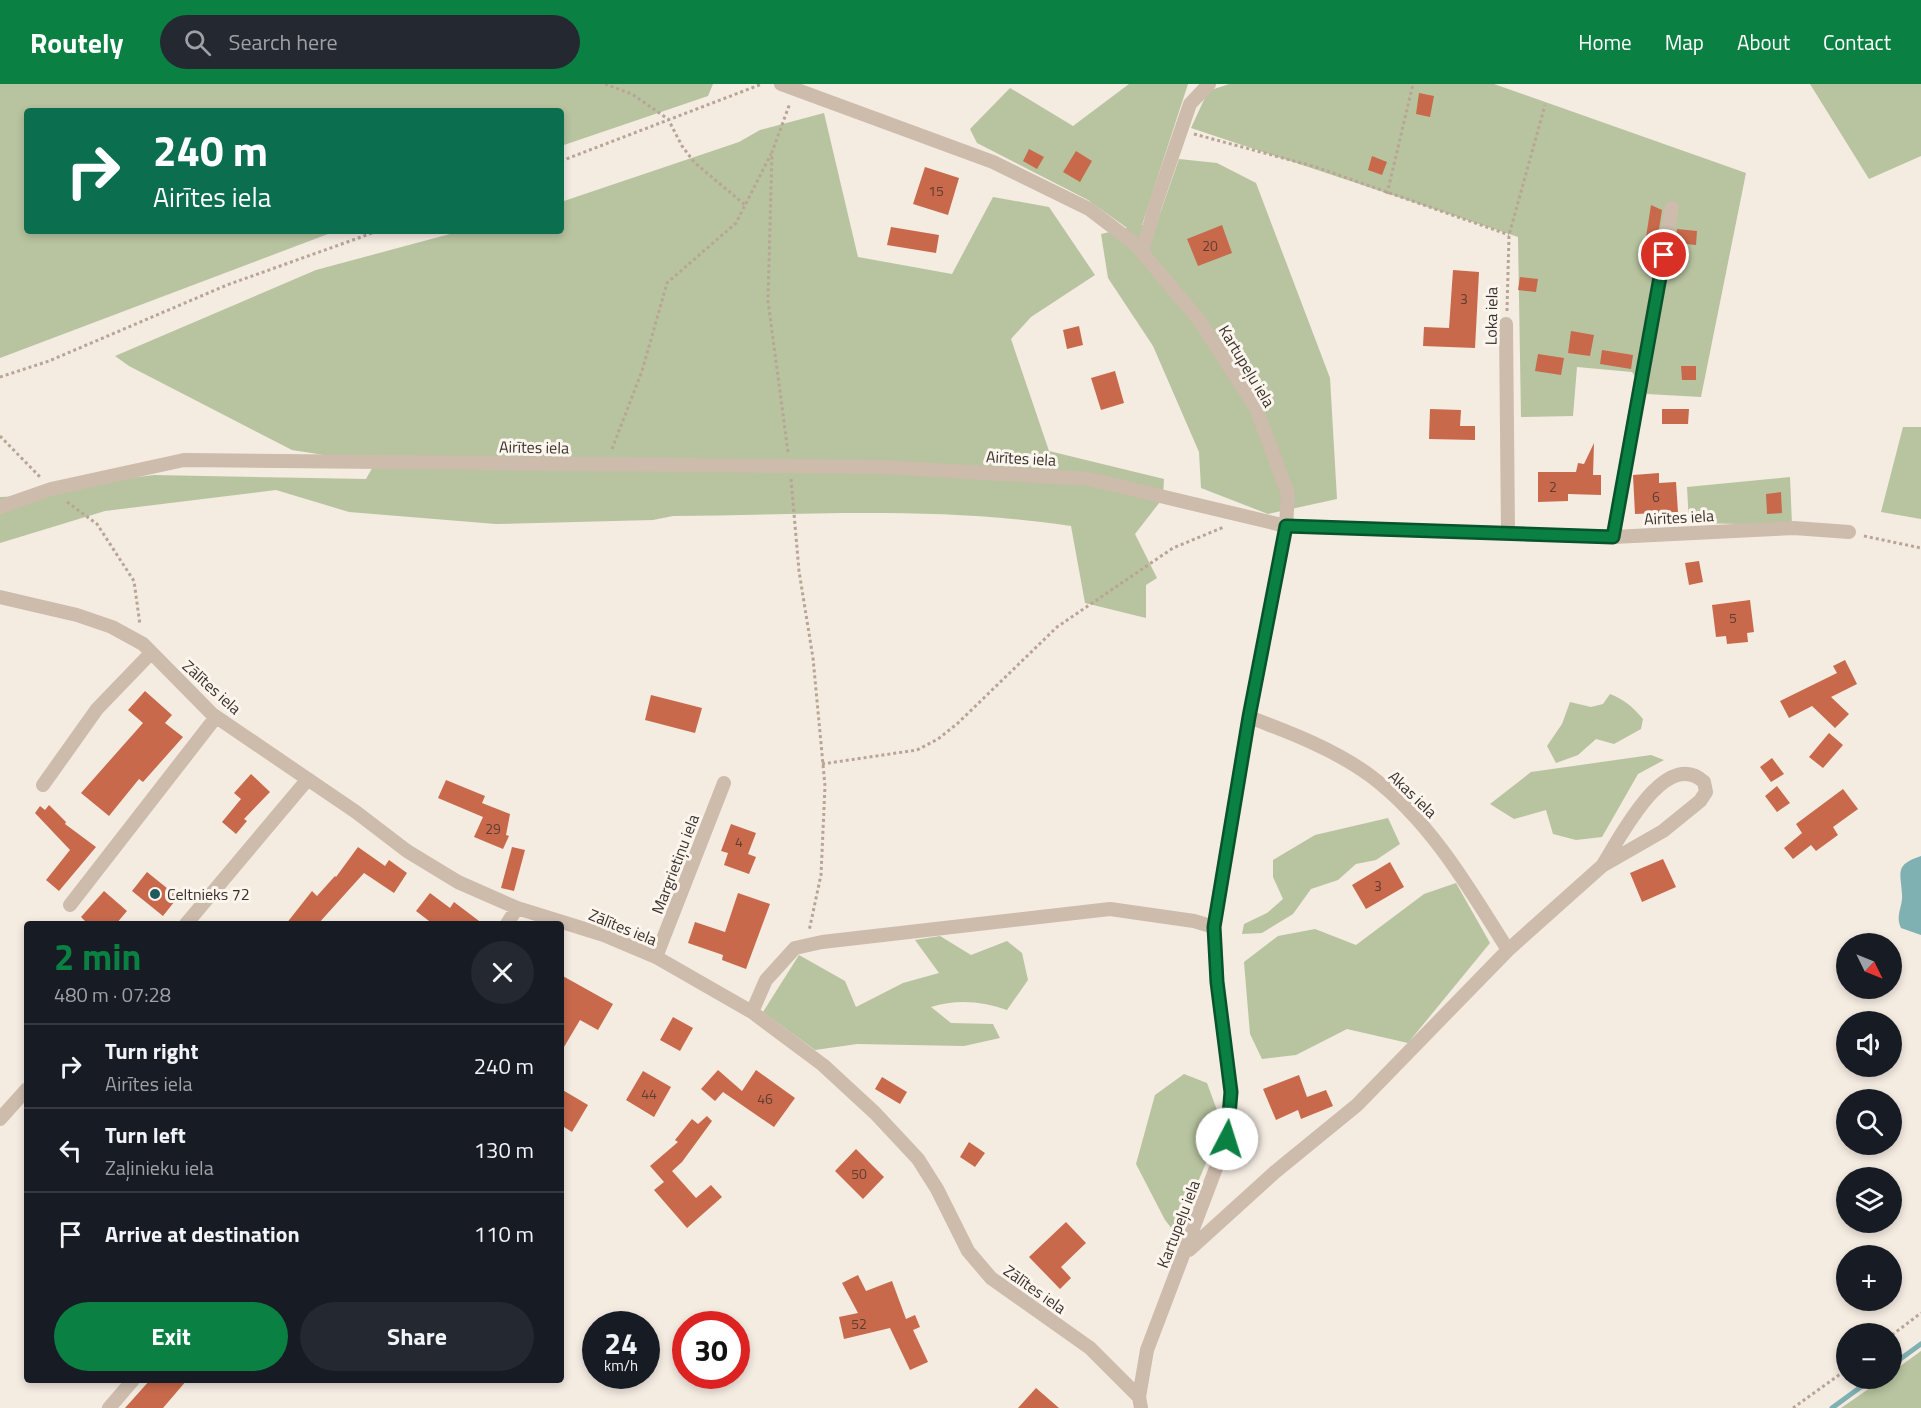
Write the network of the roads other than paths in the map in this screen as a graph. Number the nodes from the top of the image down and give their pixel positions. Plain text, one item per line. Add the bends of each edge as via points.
1 (781, 84) edge
2 (1209, 84) edge
3 (1672, 208) dead end
4 (1142, 253) junction
5 (1506, 324) road end
6 (0, 507) edge
7 (1286, 526) junction
8 (1849, 532) road end
9 (1508, 533) junction
10 (1613, 537) junction
11 (0, 597) edge
12 (147, 648) junction
13 (216, 717) junction
14 (1249, 717) junction
15 (308, 779) junction
16 (724, 783) dead end
17 (43, 785) dead end
18 (1602, 866) junction
19 (70, 905) dead end
20 (517, 908) junction
21 (189, 921) edge
22 (509, 921) edge
23 (559, 921) edge
24 (564, 923) edge
25 (1214, 927) junction
26 (1508, 950) junction
27 (656, 957) junction
28 (752, 1012) junction
29 (24, 1092) edge
30 (0, 1119) edge
31 (1185, 1254) junction
32 (130, 1383) edge
33 (1140, 1402) edge
34 (109, 1408) edge

1 - 4 street, Kartupeļu iela via 993,162 1089,209
2 - 4 street via 1190,104
3 - 10 street
4 - 7 street, Kartupeļu iela via 1199,320 1256,408 1288,494
5 - 9 street, Loka iela
6 - 7 street, Airītes iela via 51,489 184,460 883,467 1089,479
7 - 9 street, Airītes iela
7 - 14 street, Kartupeļu iela
8 - 10 street, Airītes iela via 1794,528
9 - 10 street, Airītes iela
11 - 12 street, Zālītes iela via 112,627
12 - 13 street, Zālītes iela
12 - 17 street
13 - 15 street, Zālītes iela
13 - 19 street
14 - 25 street, Kartupeļu iela
14 - 26 street, Akas iela via 1314,743 1372,777 1424,826 1465,881
15 - 20 street, Zālītes iela via 407,851 459,882
15 - 21 street
16 - 27 street, Margrietiņu iela
18 - 18 street via 1649,795 1677,774 1687,773 1704,782 1706,792 1700,801 1663,831
18 - 26 street
20 - 22 street
20 - 23 street, Zālītes iela
24 - 27 street, Zālītes iela
25 - 28 street via 1110,909 924,928 809,945 795,948 766,980
25 - 31 street, Kartupeļu iela via 1231,1092 1227,1139
26 - 31 street via 1357,1105 1275,1172
27 - 28 street, Zālītes iela
28 - 33 street, Zālītes iela via 823,1065 918,1159 968,1251 991,1278 1090,1348
29 - 30 street
31 - 33 street, Kartupeļu iela via 1147,1350
32 - 34 street

